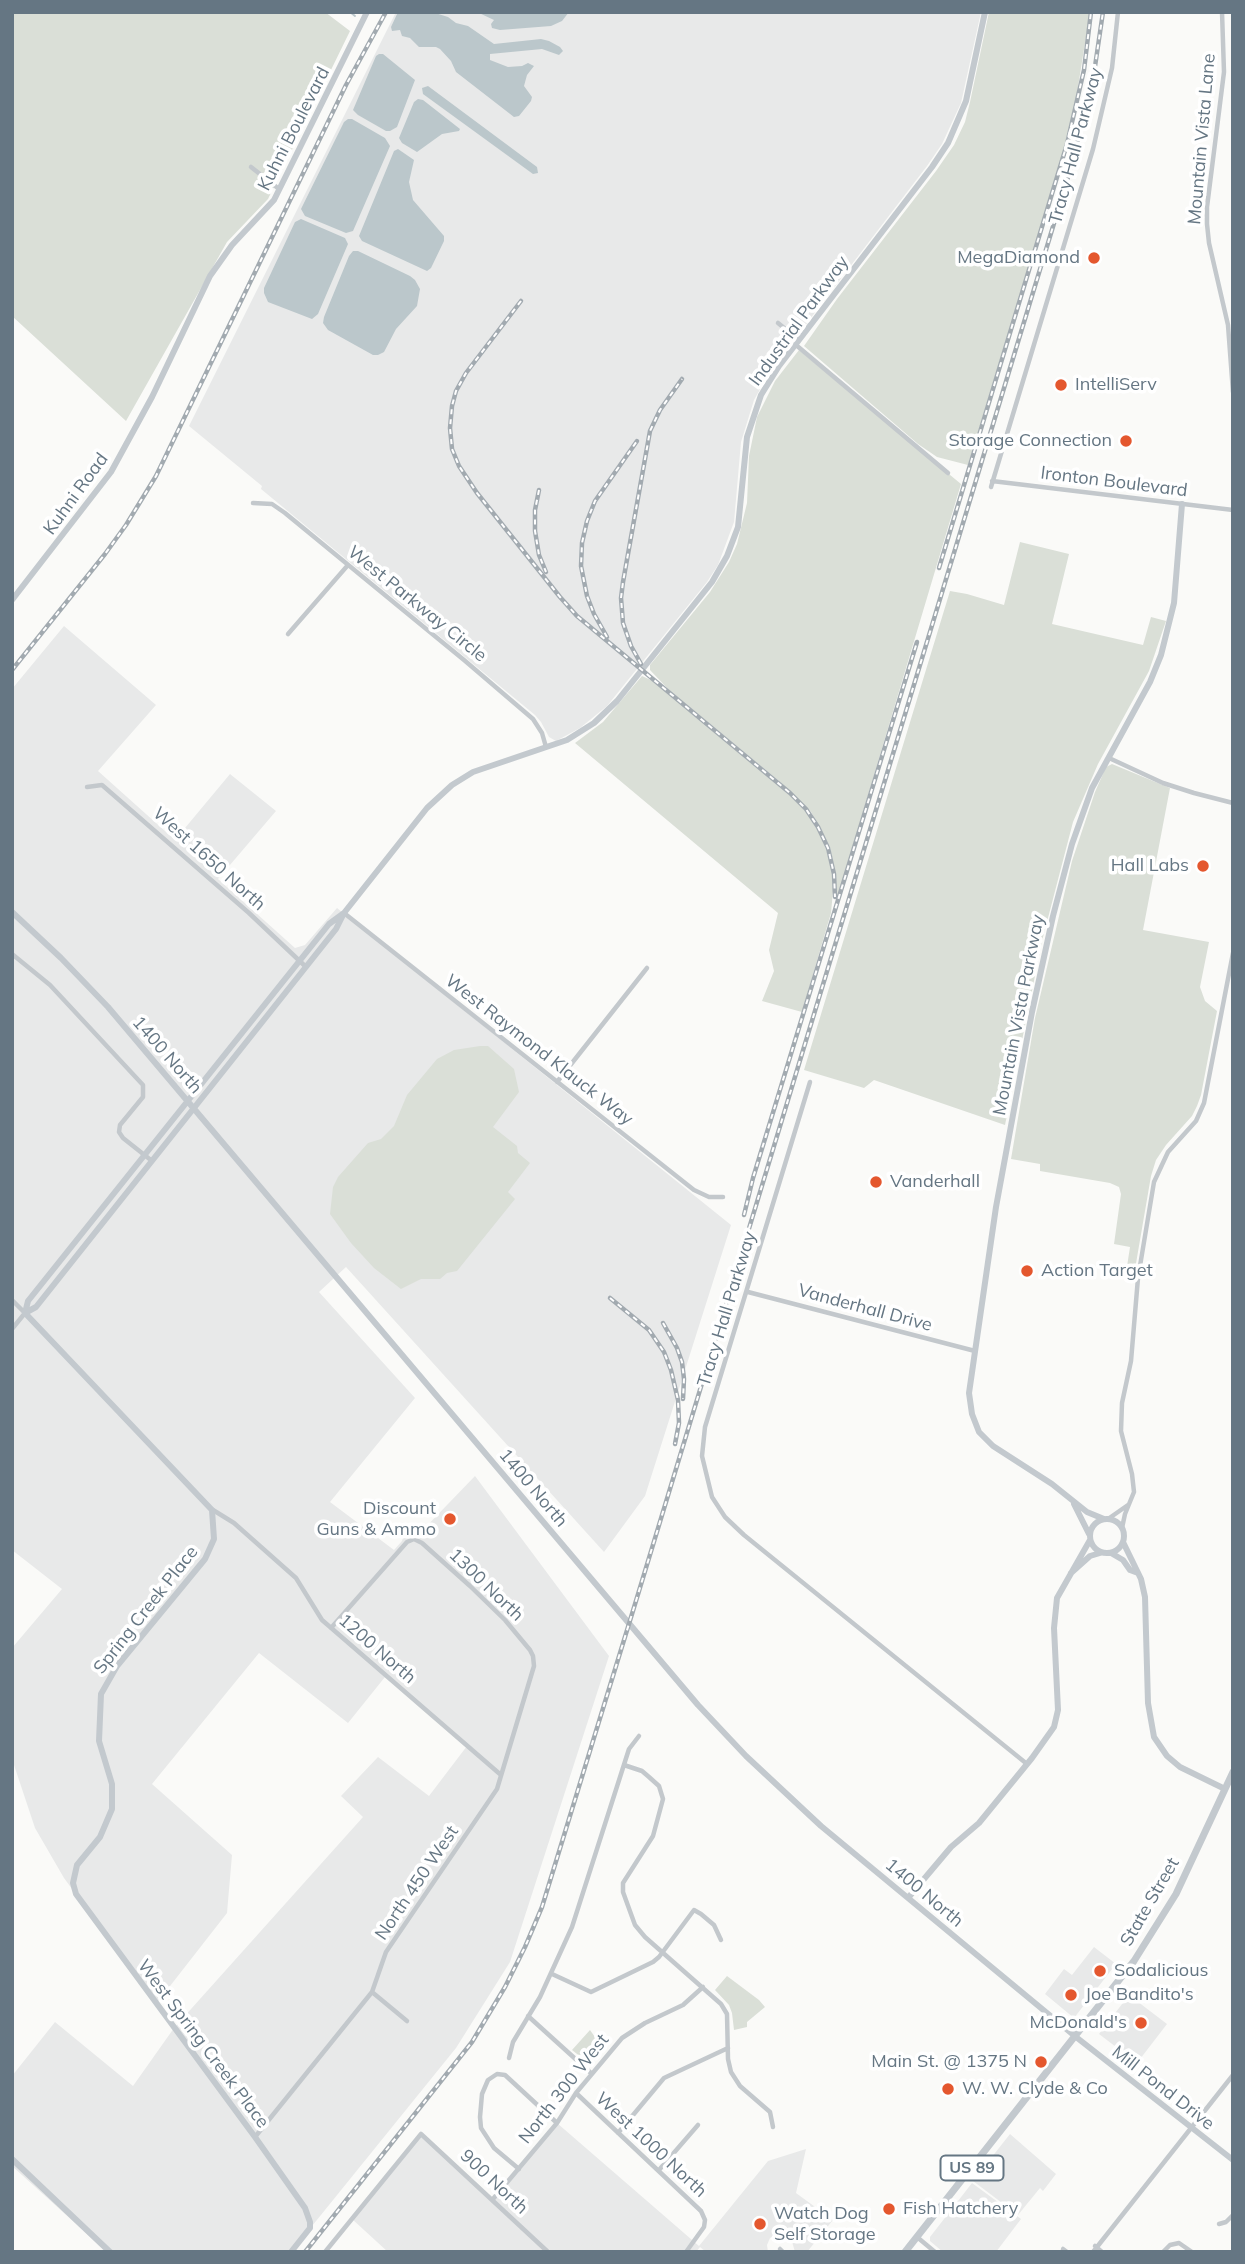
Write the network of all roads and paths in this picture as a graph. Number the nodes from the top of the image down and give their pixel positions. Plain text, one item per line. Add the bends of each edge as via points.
1 (367, 12) edge
2 (985, 12) edge
3 (1118, 12) edge
4 (1222, 12) edge
5 (251, 167) dead end
6 (279, 190) junction
7 (778, 323) dead end
8 (797, 342) junction
9 (1233, 392) edge
10 (152, 397) joint
11 (948, 473) dead end
12 (992, 484) joint
13 (253, 503) dead end
14 (1182, 504) junction
15 (1233, 510) edge
16 (348, 565) junction
17 (12, 600) edge
18 (288, 634) dead end
19 (546, 747) junction
20 (1108, 758) junction
21 (87, 787) dead end
22 (1233, 803) edge
23 (12, 912) edge
24 (344, 913) junction
25 (1233, 953) edge
26 (12, 954) edge
27 (299, 961) junction
28 (306, 967) junction
29 (646, 968) dead end
30 (557, 1082) junction
31 (810, 1082) dead end
32 (188, 1101) junction
33 (194, 1108) junction
34 (144, 1155) junction
35 (152, 1161) junction
36 (723, 1197) dead end
37 (748, 1292) junction
38 (12, 1300) edge
39 (25, 1313) junction
40 (12, 1329) edge
41 (975, 1351) junction
42 (1074, 1504) junction
43 (1128, 1504) junction
44 (212, 1510) junction
45 (1106, 1519) junction
46 (1122, 1528) junction
47 (1089, 1537) junction
48 (1123, 1542) junction
49 (1100, 1553) junction
50 (1111, 1553) junction
51 (1071, 1573) junction
52 (1138, 1573) junction
53 (331, 1628) junction
54 (533, 1656) joint
55 (639, 1736) dead end
56 (1028, 1764) junction
57 (624, 1765) junction
58 (1233, 1772) edge
59 (501, 1775) junction
60 (1225, 1789) junction
61 (72, 1878) joint
62 (908, 1898) junction
63 (721, 1940) dead end
64 (663, 1952) junction
65 (552, 1974) junction
66 (703, 1987) junction
67 (372, 1992) junction
68 (528, 2016) junction
69 (407, 2021) dead end
70 (1076, 2037) junction
71 (728, 2048) junction
72 (509, 2058) dead end
73 (592, 2074) junction
74 (1233, 2075) edge
75 (576, 2093) junction
76 (557, 2123) junction
77 (698, 2125) dead end
78 (774, 2127) dead end
79 (1191, 2127) junction
80 (618, 2133) junction
81 (255, 2137) junction
82 (12, 2159) edge
83 (1233, 2160) edge
84 (519, 2169) junction
85 (659, 2170) junction
86 (493, 2199) junction
87 (1233, 2215) edge
88 (1219, 2224) dead end
89 (918, 2237) junction
90 (1094, 2249) edge
91 (327, 2250) edge
92 (110, 2252) edge
93 (291, 2252) edge
94 (334, 2252) edge
95 (548, 2252) edge
96 (685, 2252) edge
97 (905, 2252) edge
98 (934, 2252) edge
99 (1102, 2252) edge
100 (1163, 2252) edge
101 (1192, 2252) edge

1 - 6 street, Kuhni Boulevard
2 - 8 street, Industrial Parkway via 966,101 947,143
3 - 12 street, Tracy Hall Parkway via 1112,68 1093,149
4 - 9 street, Mountain Vista Lane via 1224,72 1207,224 1228,325
5 - 6 street
6 - 10 street, Kuhni Boulevard via 210,276
7 - 8 street
8 - 11 street
8 - 19 street, Industrial Parkway via 765,387 751,421 739,519 722,567 617,701 594,723
10 - 17 street, Kuhni Road via 111,472
12 - 14 street, Ironton Boulevard
13 - 16 street, West Parkway Circle via 272,504
14 - 15 street, Ironton Boulevard
14 - 20 street, Mountain Vista Parkway via 1170,629 1150,682
16 - 18 street
16 - 19 street, West Parkway Circle via 533,719
19 - 24 street, Industrial Parkway via 481,769 445,790
20 - 22 street via 1163,783
20 - 41 street, Mountain Vista Parkway via 1072,844 1048,940 996,1207
21 - 27 street, West 1650 North via 102,785
23 - 32 street, 1400 North via 85,982
24 - 27 street
24 - 28 street
24 - 30 street, West Raymond Klauck Way
25 - 43 street via 1204,1103 1196,1121 1168,1152 1154,1182 1121,1417 1134,1483
26 - 34 street via 50,985 143,1085 143,1097 119,1132
27 - 28 street, West 1650 North
27 - 32 street
28 - 33 street
29 - 30 street
30 - 36 street, West Raymond Klauck Way via 694,1190
31 - 37 street, Tracy Hall Parkway
32 - 33 street, 1400 North
32 - 34 street
33 - 35 street
33 - 62 street, 1400 North via 698,1705 774,1784
34 - 35 street
34 - 39 street via 27,1301
35 - 39 street via 36,1307
37 - 41 street, Vanderhall Drive
37 - 56 street, Tracy Hall Parkway via 705,1427 702,1456 712,1497 724,1517 744,1535
38 - 39 street
39 - 40 street
39 - 44 street
41 - 42 street, Mountain Vista Parkway via 969,1393 979,1432
42 - 45 street, Mountain Vista Parkway
42 - 47 street, Mountain Vista Parkway
43 - 45 street
43 - 46 street
44 - 53 street, 1200 North via 234,1523 296,1578 321,1620
44 - 61 street, Spring Creek Place via 214,1539 205,1559 117,1666 101,1694 99,1741 112,1784 112,1809 104,1831
45 - 46 street
45 - 47 street via 1094,1524
46 - 48 street
47 - 49 street
47 - 51 street
48 - 50 street
48 - 52 street
49 - 50 street
49 - 51 street
50 - 52 street
51 - 56 street via 1057,1598 1054,1623 1056,1719
52 - 60 street via 1145,1597 1148,1703 1154,1737 1180,1767
53 - 54 street, 1300 North via 414,1539 479,1594
53 - 59 street, 1200 North
54 - 59 street, North 450 West via 533,1671
55 - 57 street
56 - 62 street
57 - 64 street via 642,1771 662,1792 653,1836 622,1888 635,1925
57 - 65 street via 576,1917
58 - 60 main road, State Street / US 89
59 - 67 street, North 450 West via 497,1789 386,1952
60 - 70 main road, State Street / US 89 via 1157,1927
61 - 81 street, West Spring Creek Place via 76,1894
62 - 70 street, 1400 North
63 - 64 street via 714,1925 694,1910
64 - 65 street via 653,1962 591,1992
64 - 66 street
65 - 68 street
66 - 71 street via 727,2014
66 - 73 street, North 300 West via 683,2005 632,2031
67 - 69 street
67 - 81 street, North 450 West
68 - 72 street
68 - 73 street
70 - 79 street, Mill Pond Drive
70 - 89 main road, US 89
71 - 78 street via 731,2072 770,2112
71 - 80 street via 664,2078
73 - 75 street, North 300 West
74 - 79 street
75 - 76 street, North 300 West
75 - 80 street, West 1000 North
76 - 84 street, North 300 West
76 - 84 street via 505,2075 490,2077 484,2087 481,2128 488,2142
77 - 85 street
79 - 83 street, Mill Pond Drive
79 - 90 street
80 - 85 street, West 1000 North
81 - 93 street, West Spring Creek Place via 310,2222
82 - 92 street
84 - 86 street, North 300 West
85 - 96 street, West 1000 North via 705,2220
86 - 91 street, 900 North via 421,2134
86 - 95 street, 900 North
87 - 88 street
89 - 97 main road, US 89
89 - 98 street
90 - 99 street
91 - 94 street
100 - 101 street via 1173,2244

